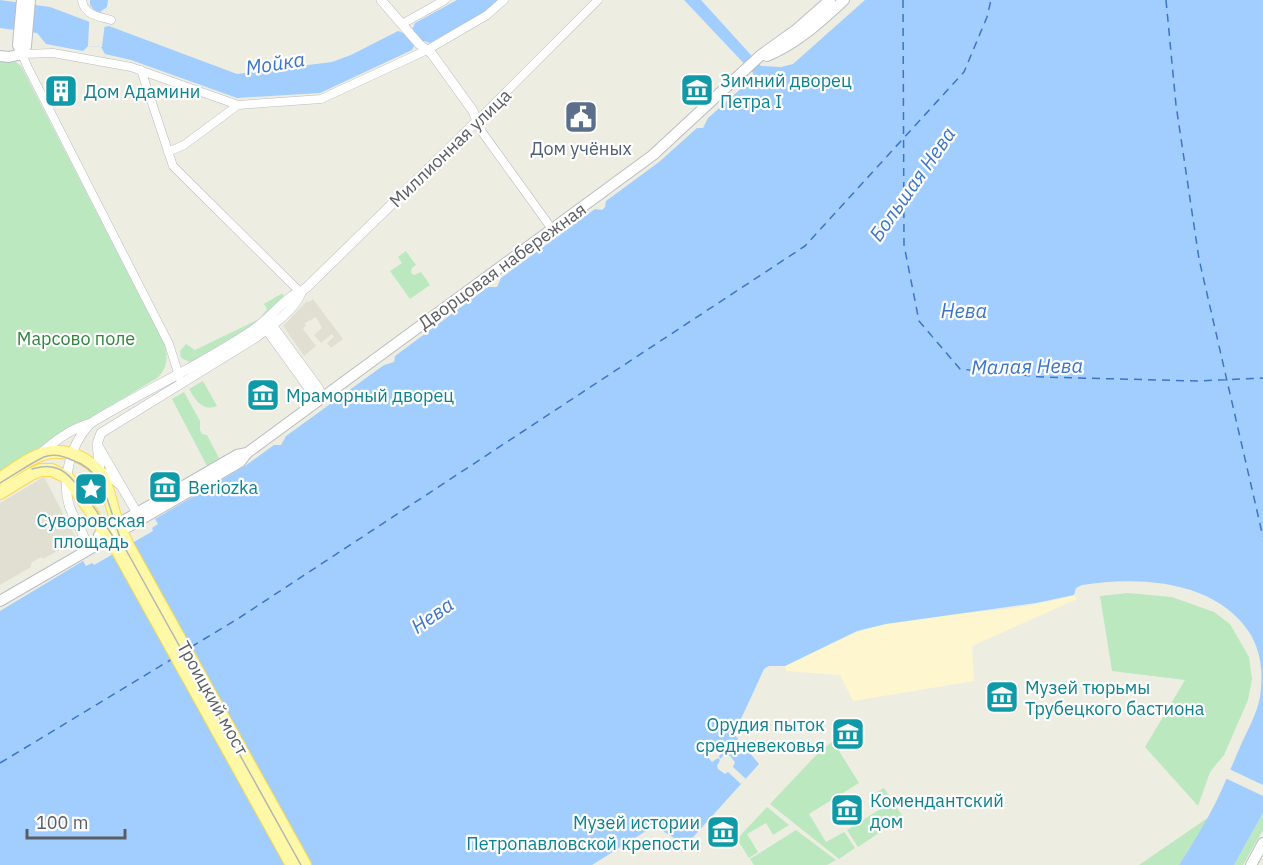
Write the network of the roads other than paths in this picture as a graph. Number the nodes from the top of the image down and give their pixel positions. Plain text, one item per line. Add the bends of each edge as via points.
1 (82, 0) edge
2 (381, 0) edge
3 (445, 0) edge
4 (504, 0) edge
5 (598, 0) edge
6 (830, 0) edge
7 (844, 0) edge
8 (26, 1) edge
9 (108, 20) dead end
10 (405, 27) junction
11 (423, 47) junction
12 (0, 50) edge
13 (22, 54) junction
14 (0, 56) edge
15 (758, 59) junction
16 (141, 70) junction
17 (238, 105) junction
18 (477, 121) junction
19 (168, 152) junction
20 (552, 230) junction
21 (301, 293) junction
22 (268, 325) junction
23 (180, 378) junction
24 (321, 398) junction
25 (91, 423) junction
26 (97, 444) junction
27 (247, 453) junction
28 (70, 454) junction
29 (39, 455) junction
30 (100, 472) junction
31 (68, 478) junction
32 (0, 479) edge
33 (120, 485) junction
34 (0, 493) edge
35 (136, 513) junction
36 (119, 528) junction
37 (107, 534) junction
38 (86, 542) junction
39 (123, 548) junction
40 (0, 592) edge
41 (0, 601) edge
42 (1263, 843) edge
43 (1263, 856) edge
44 (292, 865) edge
45 (305, 865) edge
46 (1251, 865) edge
47 (1258, 865) edge

1 - 9 street via 89,13
2 - 10 street
3 - 10 street
4 - 11 street via 487,15
5 - 18 street, Миллионная улица
6 - 15 main road
7 - 15 main road via 805,36
8 - 13 main road via 18,45
10 - 11 street
11 - 17 street via 321,99
11 - 18 street via 432,54
12 - 13 main road
13 - 14 main road
13 - 16 street via 53,53
13 - 23 street via 169,344
15 - 20 main road, Дворцовая набережная via 653,155
16 - 17 street
16 - 19 street
17 - 19 street via 184,145
18 - 20 street
18 - 21 street, Миллионная улица
19 - 21 street via 173,166
20 - 24 main road, Дворцовая набережная
21 - 22 street, Миллионная улица via 293,295
22 - 23 street, Миллионная улица
22 - 24 street via 319,388
23 - 25 street, Миллионная улица
23 - 26 street, Миллионная улица via 101,433
24 - 27 main road, Дворцовая набережная
25 - 28 street
25 - 29 street, Миллионная улица
26 - 30 street
26 - 33 street
27 - 35 main road, Дворцовая набережная
27 - 36 main road, Дворцовая набережная via 240,462
28 - 29 main road via 57,451
28 - 30 main road
28 - 31 street
29 - 32 main road, Миллионная улица
30 - 33 street
30 - 36 main road
31 - 34 main road via 47,470 31,474
31 - 37 main road
31 - 38 street via 69,503
33 - 35 street
35 - 36 main road, Дворцовая набережная
36 - 37 main road, Дворцовая набережная
36 - 39 main road, Троицкий мост
37 - 38 main road, Дворцовая набережная
37 - 39 main road, Троицкий мост
37 - 41 main road, Дворцовая набережная
38 - 40 main road, Дворцовая набережная
39 - 44 main road, Троицкий мост
39 - 45 main road, Троицкий мост
42 - 46 main road
43 - 47 main road

